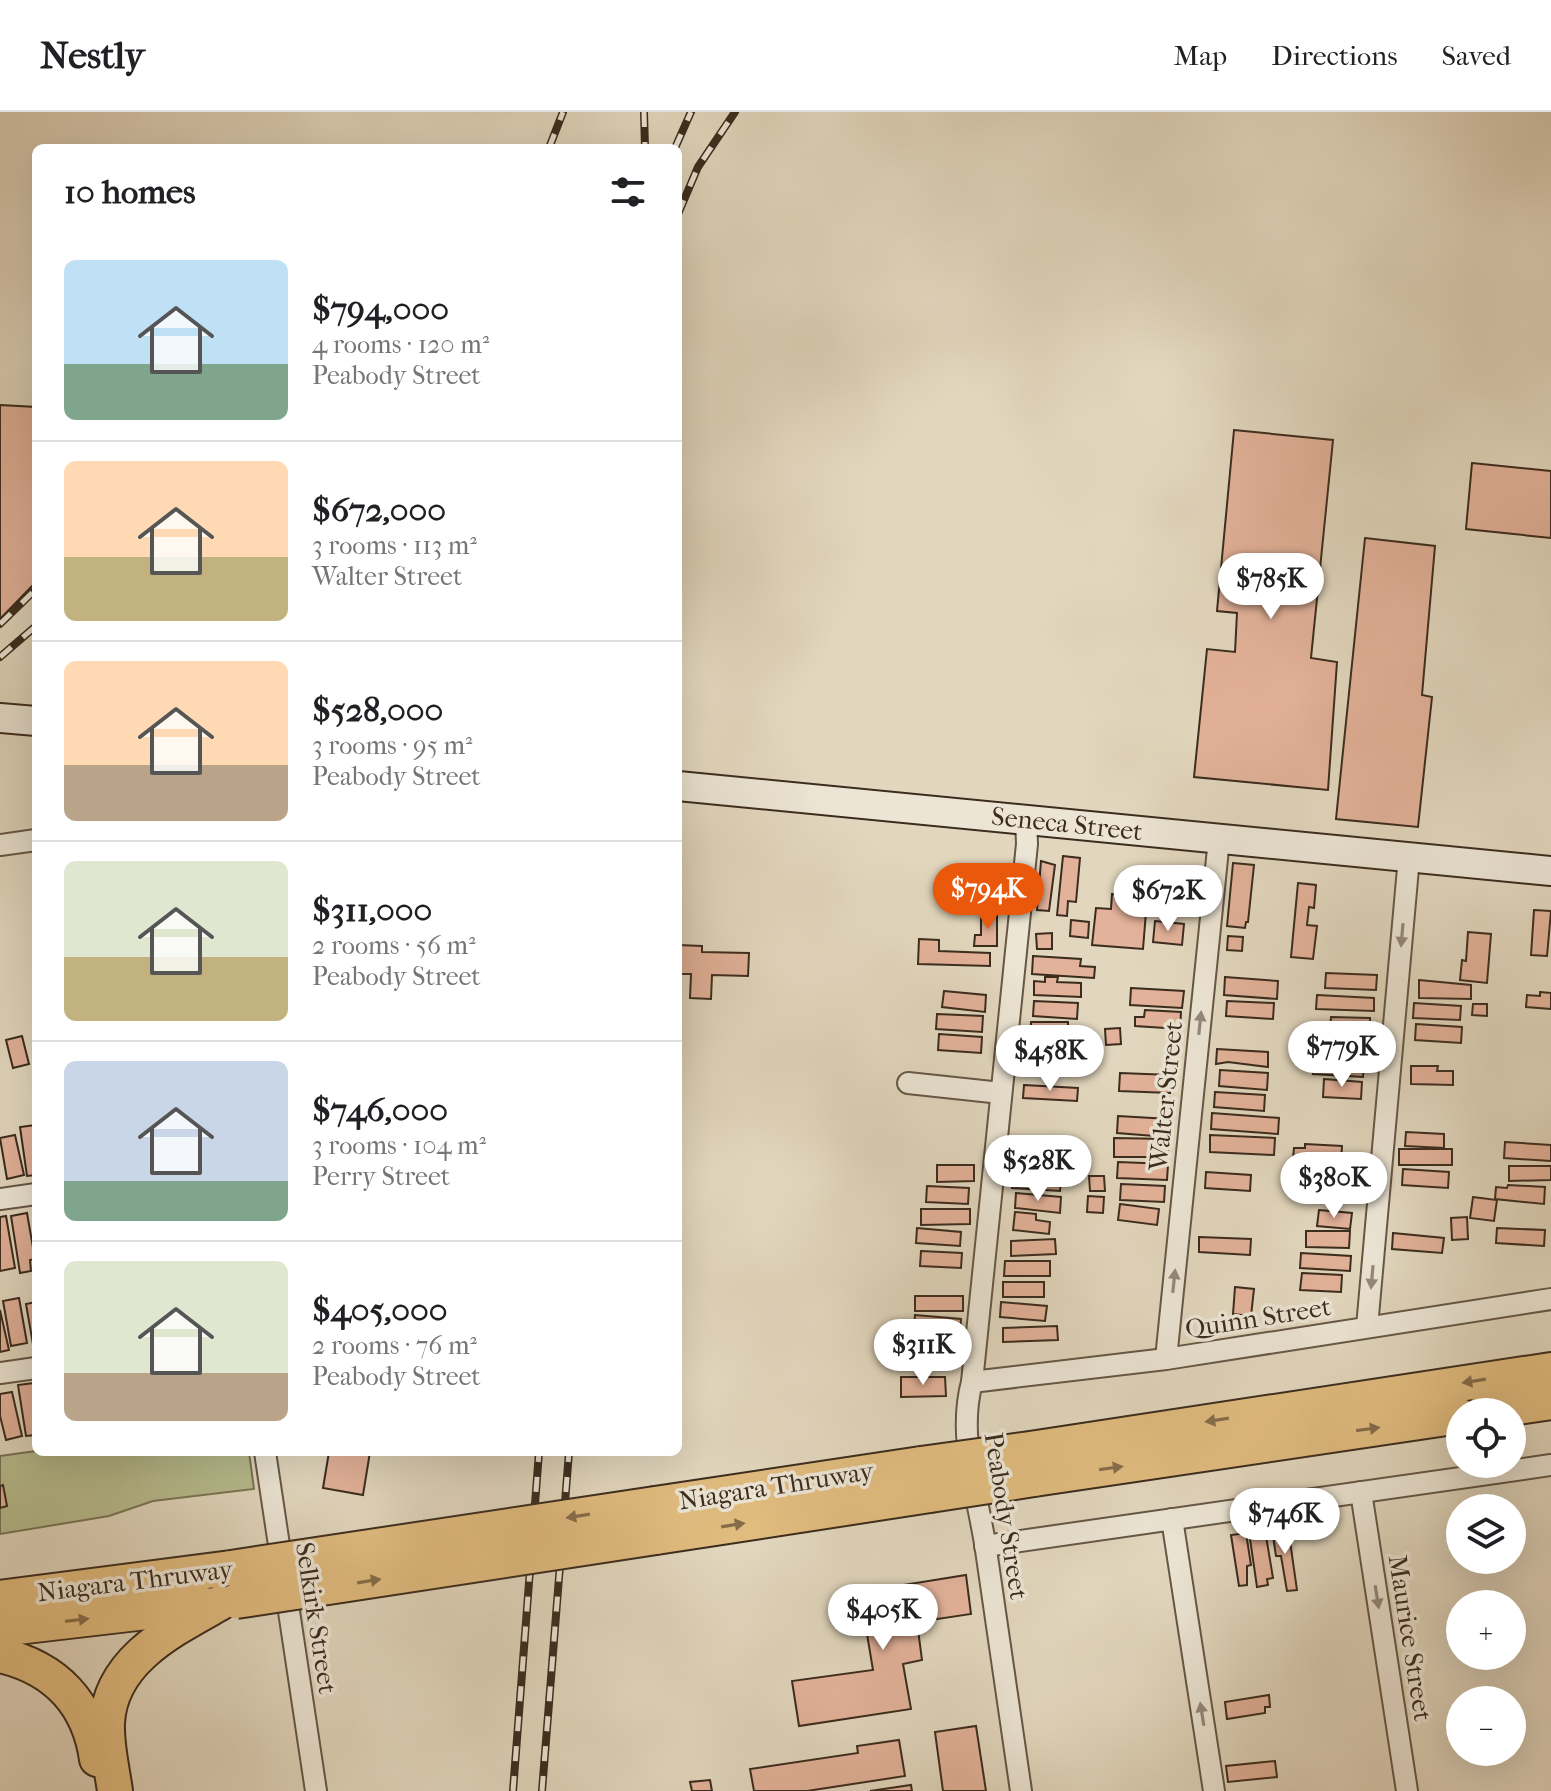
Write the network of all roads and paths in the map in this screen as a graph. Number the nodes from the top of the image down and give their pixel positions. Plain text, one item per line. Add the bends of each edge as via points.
1 (0, 718) edge
2 (32, 721) edge
3 (687, 786) edge
4 (1026, 819) junction
5 (1219, 839) junction
6 (32, 841) edge
7 (0, 845) edge
8 (1409, 857) junction
9 (1551, 871) edge
10 (908, 1083) dead end
11 (1001, 1093) junction
12 (32, 1195) edge
13 (0, 1199) edge
14 (1551, 1299) edge
15 (1367, 1327) junction
16 (1166, 1359) junction
17 (32, 1369) edge
18 (1551, 1370) edge
19 (0, 1373) edge
20 (972, 1382) junction
21 (1551, 1402) edge
22 (1526, 1406) edge
23 (1446, 1418) edge
24 (266, 1456) edge
25 (1032, 1464) junction
26 (1551, 1465) edge
27 (1361, 1492) junction
28 (1172, 1519) junction
29 (985, 1546) junction
30 (229, 1591) junction
31 (0, 1598) edge
32 (0, 1629) edge
33 (0, 1655) edge
34 (101, 1791) edge
35 (115, 1791) edge
36 (316, 1791) edge
37 (1021, 1791) edge
38 (1214, 1791) edge
39 (1407, 1791) edge

1 - 2 main road
3 - 4 main road, Seneca Street
4 - 5 main road, Seneca Street
4 - 11 street, Peabody Street
5 - 8 main road, Seneca Street
16 -> 5 street, Walter Street
6 - 7 street
8 - 9 main road, Seneca Street
8 -> 15 street
10 - 11 street
11 - 20 street, Peabody Street
12 - 13 street
14 - 15 street, Quinn Street
15 - 16 street, Quinn Street
16 - 20 street, Quinn Street
17 - 19 street
18 -> 25 highway, Niagara Thruway
20 - 29 street, Peabody Street via 965,1429
21 - 22 highway
25 -> 23 highway, Niagara Thruway
24 - 36 street, Selkirk Street
25 - 30 highway, Niagara Thruway, bridge
26 - 27 street
27 - 28 street
27 -> 39 street, Maurice Street
28 - 29 street
38 -> 28 street
29 - 37 street, Peabody Street
30 - 31 highway, Niagara Thruway
32 -> 30 highway, Niagara Thruway
30 - 35 highway via 139,1654 116,1687 107,1720
33 - 34 highway via 50,1676 73,1698 93,1735

